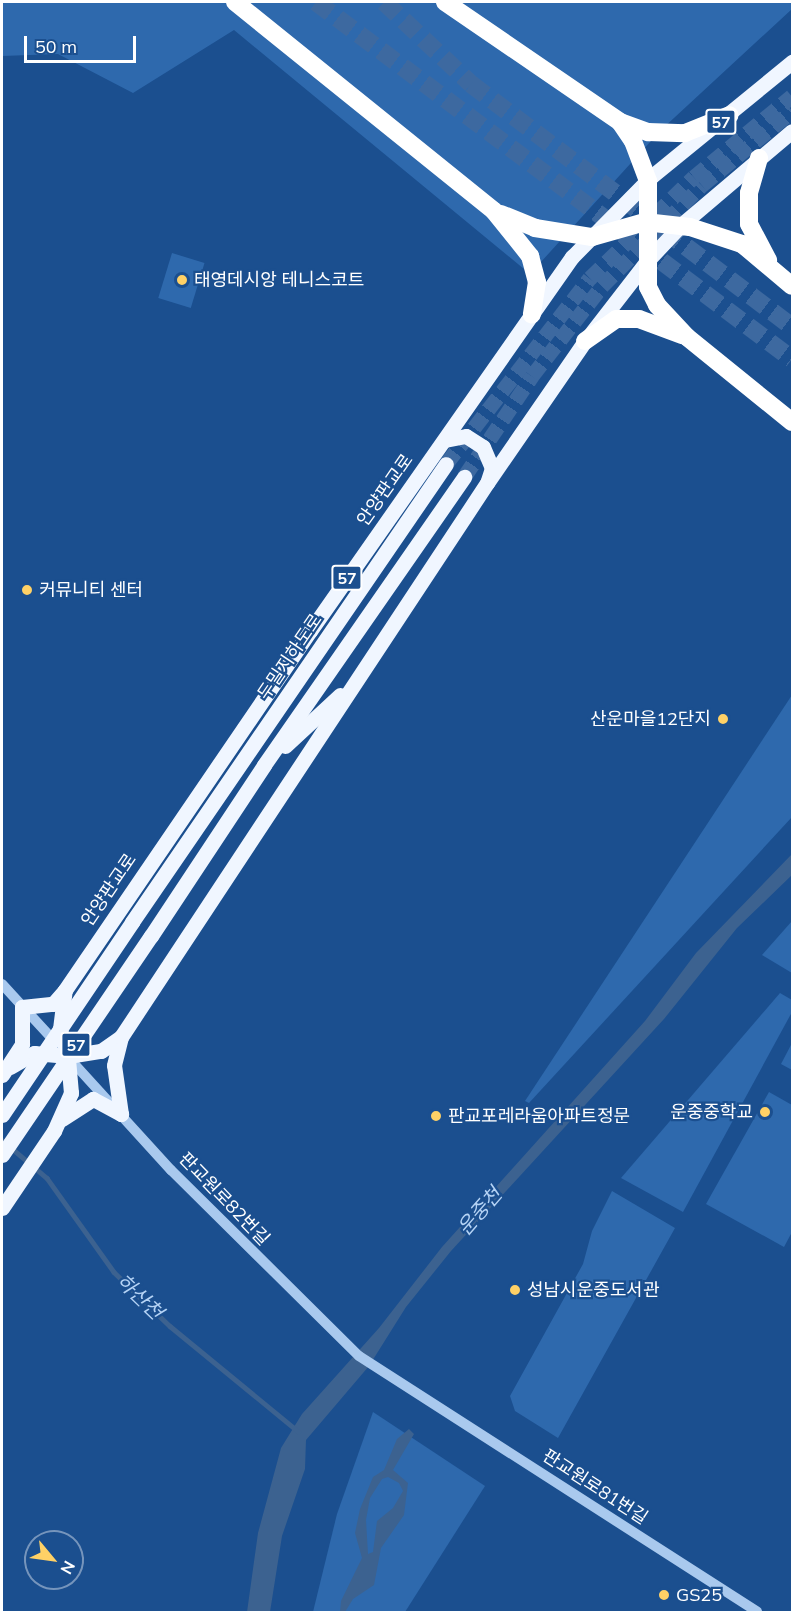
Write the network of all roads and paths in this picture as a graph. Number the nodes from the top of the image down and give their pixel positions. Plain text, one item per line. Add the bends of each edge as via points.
1 (235, 2) edge
2 (445, 2) edge
3 (792, 62) edge
4 (730, 115) junction
5 (620, 122) junction
6 (792, 131) edge
7 (759, 158) junction
8 (648, 181) junction
9 (494, 211) junction
10 (645, 222) junction
11 (681, 225) junction
12 (592, 237) junction
13 (647, 261) junction
14 (770, 265) junction
15 (792, 286) edge
16 (532, 315) junction
17 (687, 337) junction
18 (585, 341) junction
19 (792, 422) edge
20 (445, 440) junction
21 (446, 464) tunnel mouth
22 (464, 477) tunnel mouth
23 (487, 483) junction
24 (310, 631) junction
25 (356, 681) junction
26 (247, 753) junction
27 (264, 765) junction
28 (2, 984) edge
29 (65, 990) junction
30 (22, 1007) junction
31 (121, 1037) junction
32 (68, 1056) junction
33 (2, 1074) edge
34 (121, 1114) junction
35 (2, 1115) edge
36 (57, 1126) junction
37 (2, 1155) edge
38 (4, 1204) edge
39 (320, 1321) joint
40 (757, 1612) edge

1 - 9 highway
2 - 5 highway
3 - 4 main road, 안양판교로 / 57
4 - 5 highway via 685,133 648,132
4 - 8 main road, 안양판교로 / 57
5 - 8 highway via 633,141
6 - 7 main road
7 - 11 main road
7 - 14 highway via 749,193 749,224
8 - 10 highway
8 - 12 main road, 안양판교로 / 57
9 - 12 highway via 535,228
9 - 16 highway via 530,256 537,282
10 - 11 highway
10 - 12 highway
10 - 13 highway
11 - 13 main road
11 - 14 highway via 727,237
12 - 16 main road, 안양판교로 / 57 via 572,257
13 - 17 highway via 648,287 657,305
13 - 18 main road
14 - 15 highway
16 - 20 main road, 안양판교로 / 57
17 - 18 highway via 639,319 616,319
17 - 19 highway
18 - 23 main road
20 - 23 main road via 466,436 483,447 492,468
20 - 24 main road, 안양판교로 / 57
21 - 26 main road, 두밀지하도로 / 57
22 - 27 main road, 57
23 - 25 main road
24 - 26 main road
24 - 29 main road, 안양판교로 / 57
25 - 27 main road
25 - 31 main road
26 - 35 main road, 안양판교로 / 57, bridge
27 - 37 main road, 57, bridge
28 - 30 street
29 - 30 main road via 53,1004
29 - 32 main road via 60,1029
30 - 32 street
30 - 33 main road via 22,1044
31 - 32 main road via 101,1051
31 - 34 main road via 114,1065
32 - 33 main road via 34,1053
32 - 34 street, 판교원로82번길
32 - 36 main road via 71,1093
34 - 36 main road via 93,1099 71,1110
34 - 39 street, 판교원로82번길
36 - 38 main road
39 - 40 street, 판교원로81번길 via 359,1356

